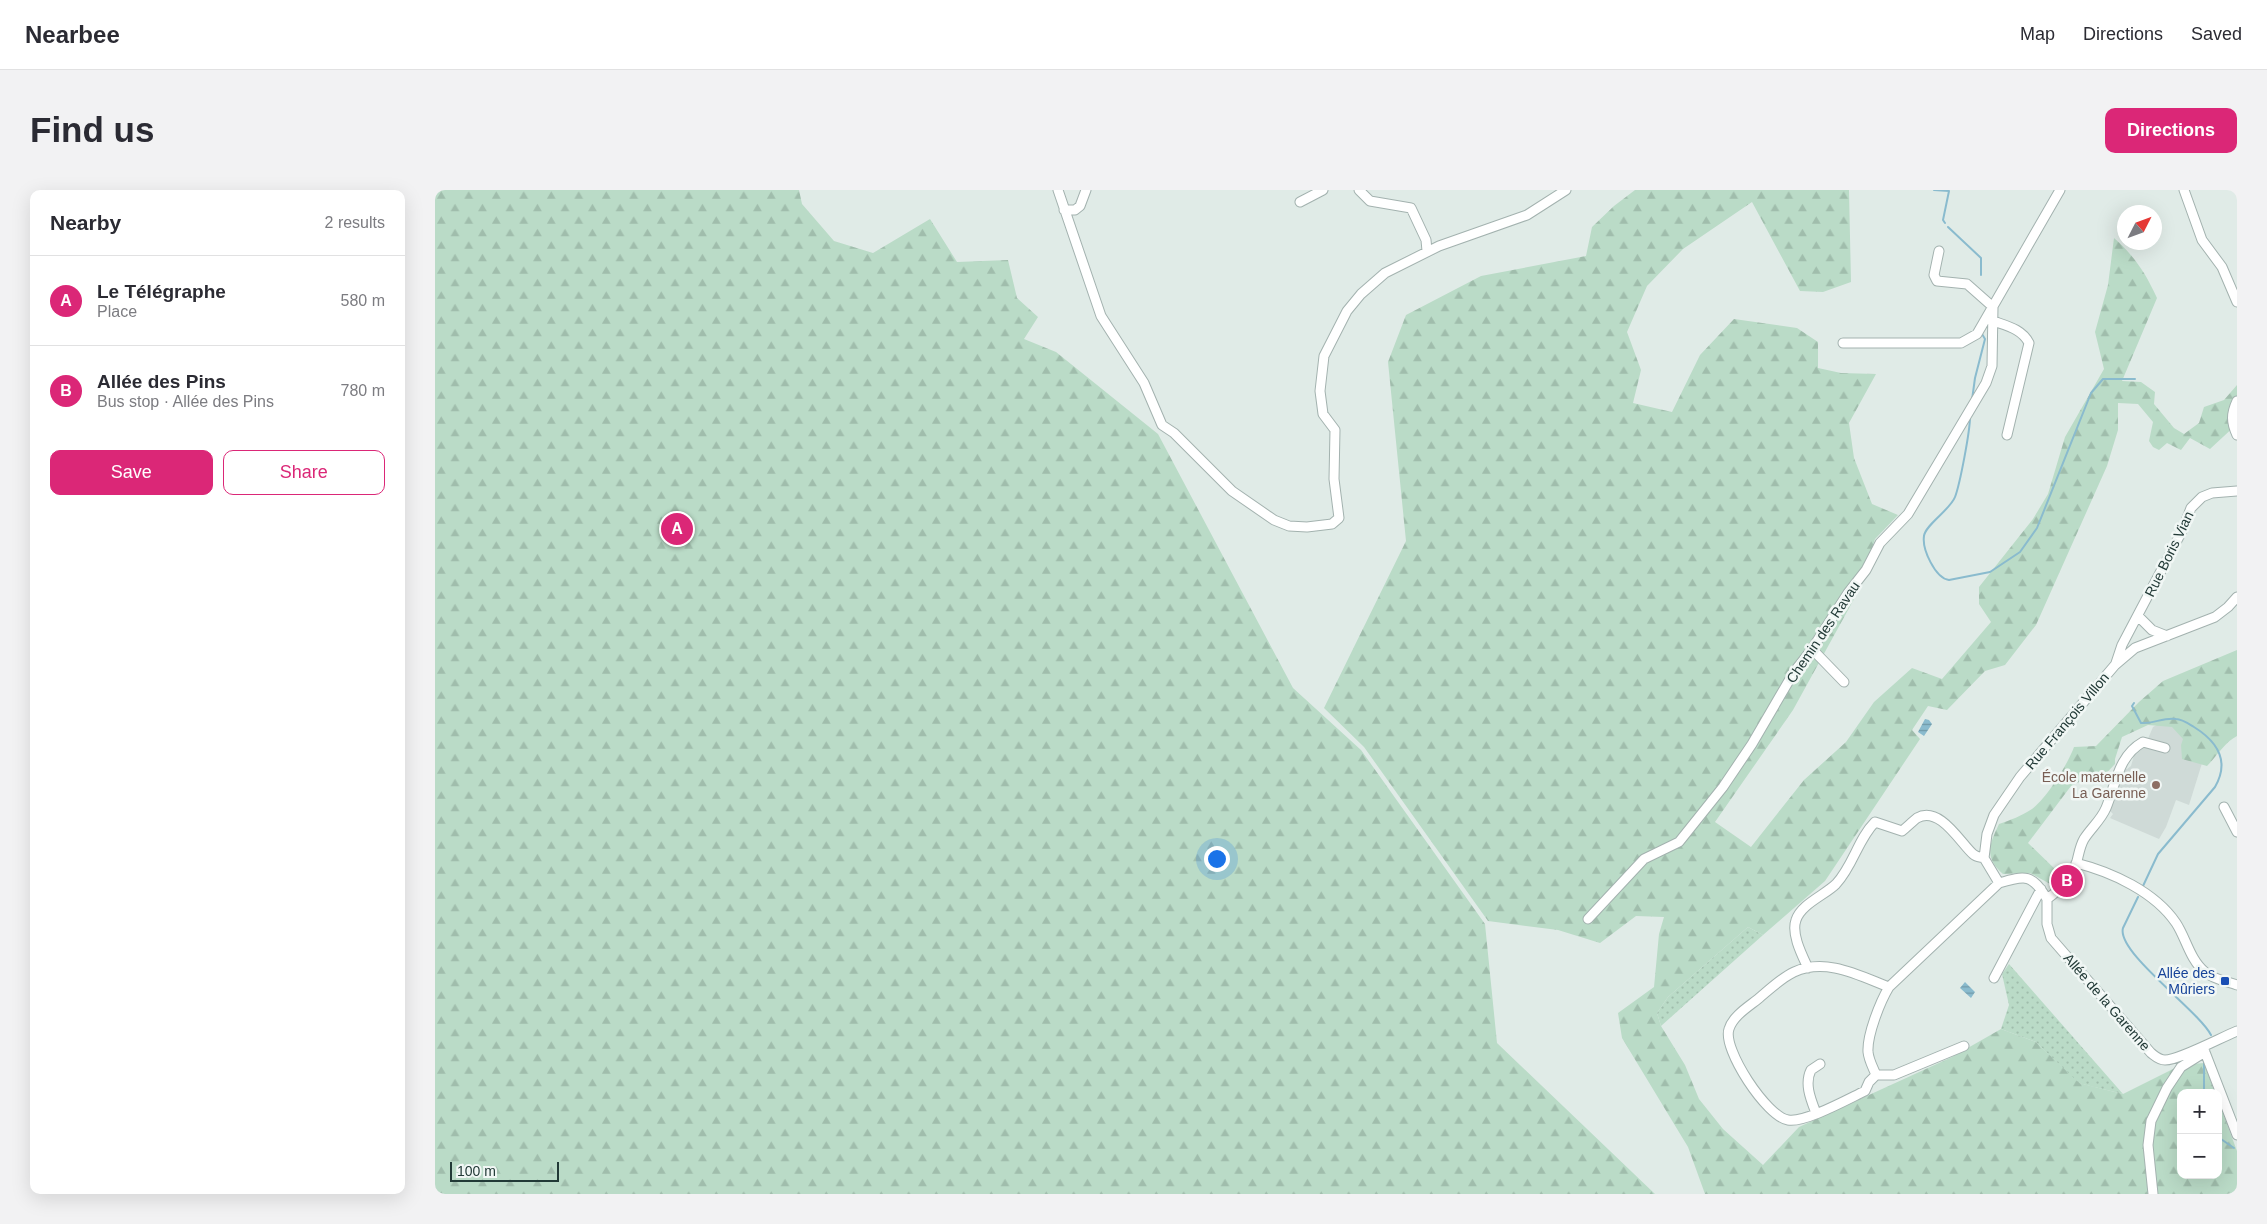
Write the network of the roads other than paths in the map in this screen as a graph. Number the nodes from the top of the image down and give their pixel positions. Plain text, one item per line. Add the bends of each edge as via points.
1 (1058, 190) edge
2 (1087, 190) edge
3 (1323, 190) edge
4 (1359, 190) edge
5 (1566, 190) edge
6 (2060, 190) edge
7 (2184, 190) edge
8 (1300, 202) dead end
9 (1064, 210) junction
10 (1939, 251) dead end
11 (1427, 252) junction
12 (2237, 302) edge
13 (1993, 307) junction
14 (1993, 321) junction
15 (1843, 343) dead end
16 (2237, 401) edge
17 (2007, 435) dead end
18 (2237, 435) edge
19 (2237, 491) edge
20 (2237, 597) edge
21 (2138, 616) junction
22 (2167, 636) junction
23 (2122, 645) joint
24 (1812, 649) junction
25 (2115, 664) junction
26 (1844, 682) dead end
27 (2165, 748) dead end
28 (2224, 807) dead end
29 (2237, 832) edge
30 (1984, 858) junction
31 (2076, 863) junction
32 (1999, 883) junction
33 (2041, 889) junction
34 (2047, 900) junction
35 (1588, 919) dead end
36 (1808, 968) junction
37 (1994, 978) dead end
38 (2237, 985) edge
39 (1889, 987) junction
40 (2237, 1031) edge
41 (1964, 1046) dead end
42 (2204, 1049) junction
43 (1820, 1064) dead end
44 (1876, 1075) junction
45 (1816, 1113) junction
46 (2237, 1135) edge
47 (2153, 1194) edge

1 - 9 street
2 - 9 street via 1080,206 1075,210
3 - 8 street
4 - 11 street via 1371,202 1411,208 1426,240
5 - 11 street via 1527,215
6 - 13 street
7 - 12 street via 2202,240 2222,267
9 - 11 street via 1101,316 1144,383 1162,425 1232,491 1274,520 1289,526 1332,524 1339,518 1335,498 1335,430 1323,414 1324,356 1347,312 1361,294 1385,273
10 - 13 street via 1934,275 1937,281 1967,284
13 - 14 street, Chemin des Ravau
13 - 15 street via 1977,334 1961,343
14 - 17 street via 2025,335 2029,343
14 - 24 street, Chemin des Ravau via 1992,366 1986,382 1909,514 1880,543 1867,570
16 - 18 street via 2232,414
19 - 21 street, Rue Boris Vian via 2212,492 2191,508
20 - 22 street, Rue François Villon via 2215,617
21 - 22 street via 2152,630
21 - 23 street, Rue Boris Vian
22 - 25 street, Rue François Villon via 2135,648
23 - 25 street, Rue François Villon
24 - 26 street
24 - 35 street, Chemin des Ravau via 1794,672 1723,787 1679,842 1644,859
25 - 30 street, Rue François Villon via 2020,777 1994,815 1987,834
27 - 31 street via 2143,742 2120,766 2103,815 2083,840
28 - 29 street
30 - 32 street
30 - 36 street via 1973,854 1950,827 1939,820 1925,816 1918,818 1902,832 1875,822 1844,876 1801,911 1795,920 1797,940
31 - 34 street via 2064,886
31 - 38 street via 2107,872 2153,899 2176,923 2205,972
32 - 33 street via 2020,877 2031,879
32 - 39 street
33 - 34 street
33 - 37 street
34 - 42 street, Allée de la Garenne via 2047,924 2051,938 2151,1053 2165,1060
36 - 39 street via 1838,968
36 - 45 street via 1780,981 1735,1018 1728,1036 1737,1061 1775,1115 1799,1121
39 - 44 street via 1882,999 1868,1050
40 - 42 street
41 - 44 street via 1894,1076
42 - 46 street
42 - 47 street via 2181,1067 2151,1121 2148,1145
43 - 45 street via 1811,1070 1808,1082 1809,1097
44 - 45 street via 1865,1091

